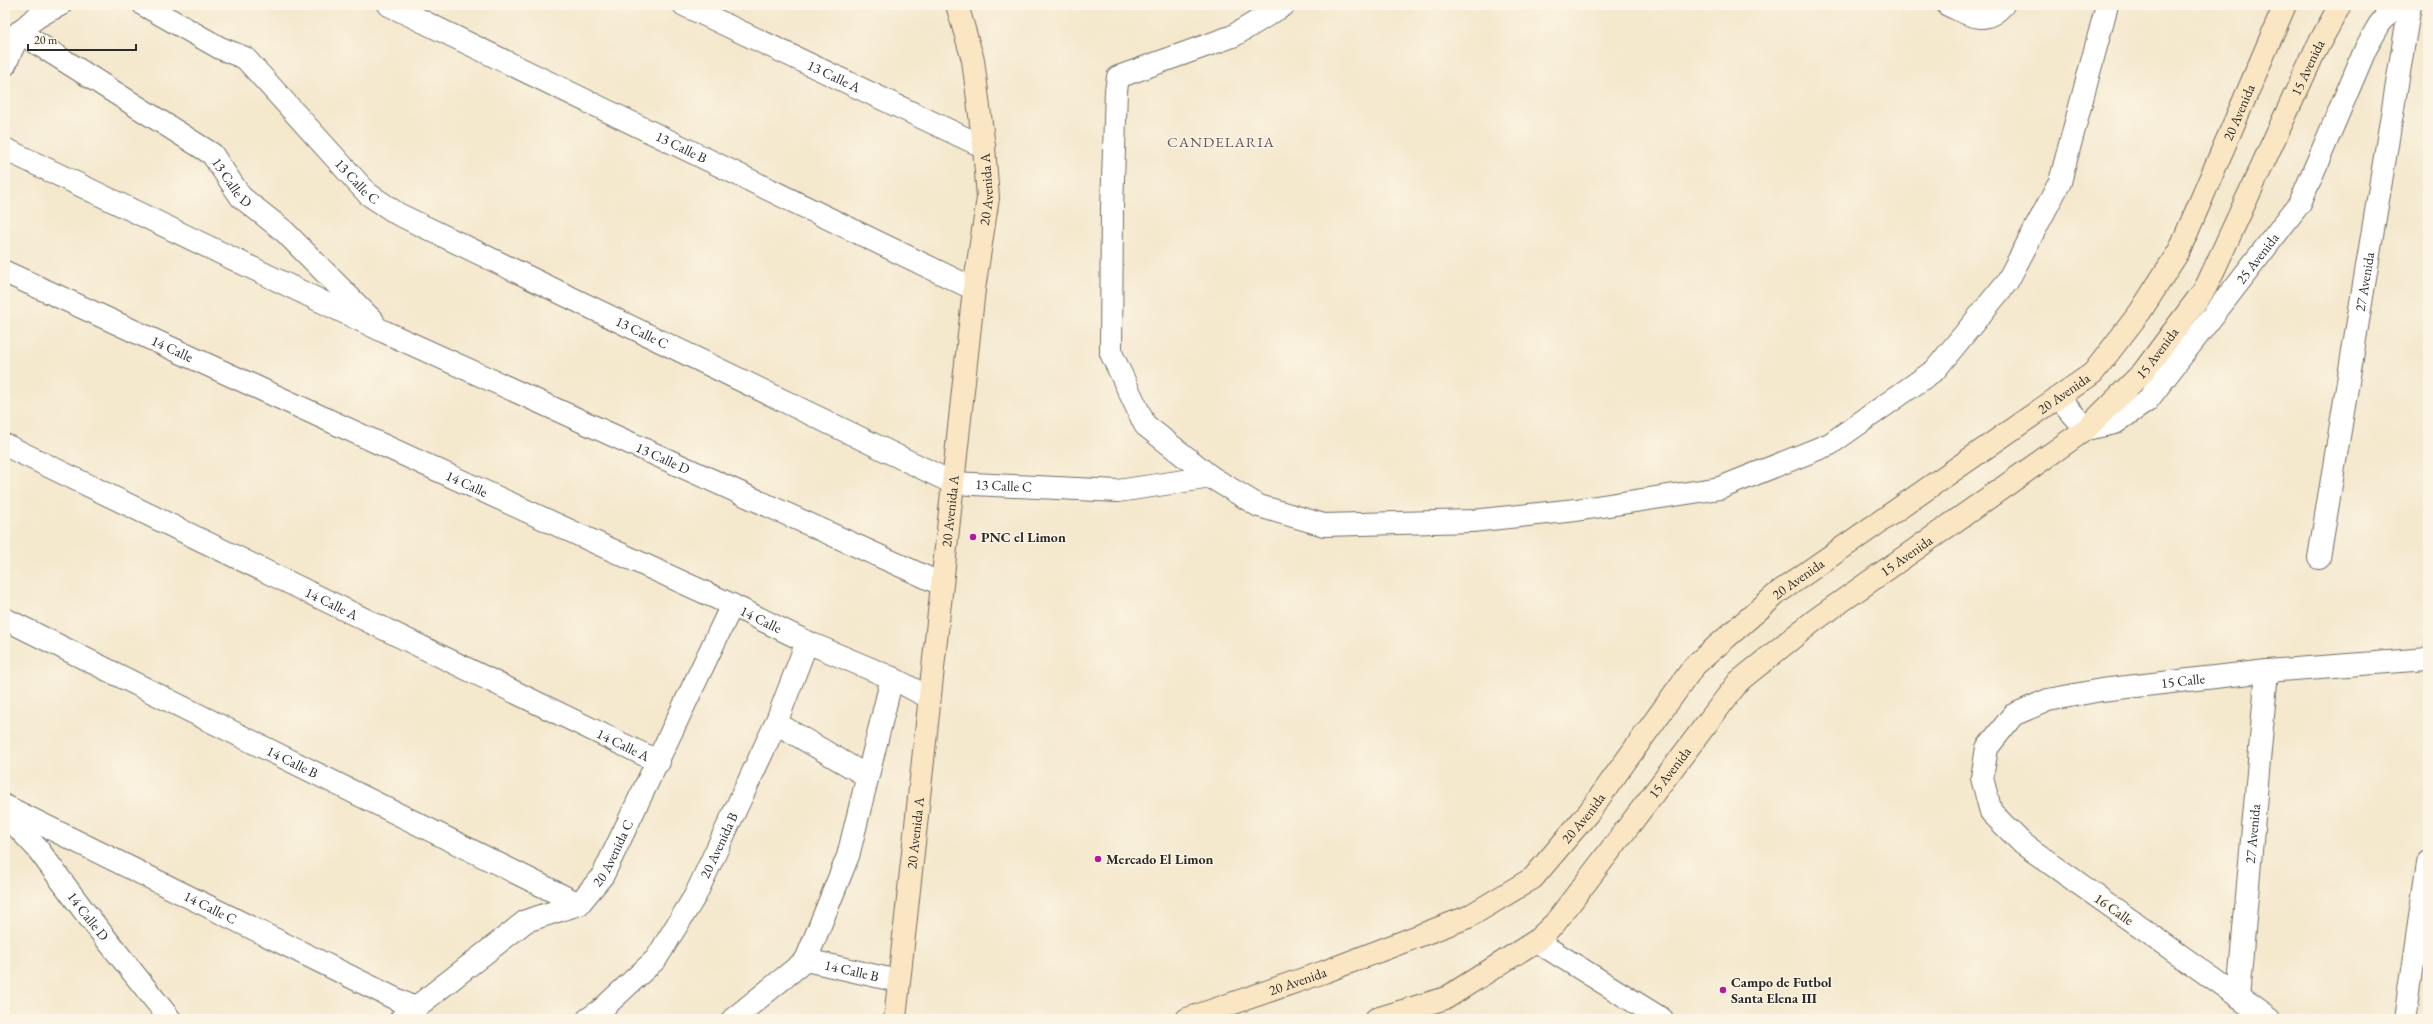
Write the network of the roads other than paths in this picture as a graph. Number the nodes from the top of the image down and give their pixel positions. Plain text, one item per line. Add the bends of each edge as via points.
1 (60, 5) edge
2 (144, 5) edge
3 (389, 5) edge
4 (684, 5) edge
5 (957, 5) edge
6 (1284, 5) edge
7 (1948, 5) edge
8 (2003, 5) edge
9 (2106, 5) edge
10 (2285, 5) edge
11 (2340, 5) edge
12 (2395, 5) edge
13 (2410, 5) edge
14 (20, 32) junction
15 (5, 65) edge
16 (984, 147) junction
17 (5, 149) edge
18 (5, 272) edge
19 (974, 289) junction
20 (385, 332) junction
21 (2059, 398) junction
22 (2086, 429) junction
23 (5, 445) edge
24 (1211, 477) junction
25 (953, 483) junction
26 (2319, 558) dead end
27 (941, 584) junction
28 (732, 605) junction
29 (5, 619) edge
30 (807, 642) junction
31 (2428, 658) edge
32 (2267, 671) junction
33 (892, 678) junction
34 (928, 697) junction
35 (776, 723) junction
36 (659, 762) junction
37 (867, 776) junction
38 (1982, 778) joint
39 (5, 806) edge
40 (5, 814) edge
41 (2428, 862) edge
42 (579, 904) junction
43 (1536, 941) junction
44 (806, 960) junction
45 (898, 981) junction
46 (2238, 997) junction
47 (408, 1014) edge
48 (170, 1019) edge
49 (588, 1019) edge
50 (733, 1019) edge
51 (895, 1019) edge
52 (1187, 1019) edge
53 (1376, 1019) edge
54 (1662, 1019) edge
55 (2270, 1019) edge
56 (2405, 1019) edge

1 - 14 street via 38,15
2 - 25 street, 13 Calle C via 220,48 245,58 368,194 398,214
3 - 19 street, 13 Calle B
4 - 16 street, 13 Calle A
5 - 16 main road, 20 Avenida A via 973,60
6 - 24 street via 1233,36 1118,77 1111,353 1145,425
7 - 8 street via 1978,18 1994,15
9 - 24 street via 2060,182 2007,282 1935,370 1830,444 1720,488 1576,510 1472,521 1324,525 1259,506
10 - 21 main road, 20 Avenida via 2179,251 2140,312 2093,373
11 - 22 main road, 15 Avenida via 2315,51 2205,289 2143,372
12 - 22 street, 25 Avenida via 2378,25 2366,48 2300,203 2147,401 2115,422
13 - 26 street, 27 Avenida
14 - 15 street
14 - 20 street, 13 Calle D via 212,154 241,197 284,231
16 - 19 main road, 20 Avenida A via 988,198
17 - 20 street, 13 Calle D
18 - 28 street, 14 Calle
19 - 25 main road, 20 Avenida A
20 - 27 street, 13 Calle D
21 - 22 street
21 - 52 main road, 20 Avenida via 1779,592 1694,665 1589,812 1533,878 1468,917 1324,972
22 - 43 main road, 15 Avenida via 1815,620 1739,681 1555,923
23 - 36 street, 14 Calle A
24 - 25 street, 13 Calle C via 1118,491
25 - 27 main road, 20 Avenida A
27 - 34 main road, 20 Avenida A
28 - 30 street, 14 Calle
28 - 36 street, 20 Avenida C
29 - 42 street, 14 Calle B
30 - 33 street, 14 Calle
30 - 35 street, 20 Avenida B
31 - 32 street, 15 Calle
32 - 38 street, 15 Calle via 2101,690 2048,700 2013,715 1987,748
32 - 46 street, 27 Avenida
33 - 34 street, 14 Calle
33 - 37 street
34 - 45 main road, 20 Avenida A
35 - 37 street
35 - 49 street, 20 Avenida B via 695,896 656,959
36 - 42 street, 20 Avenida C via 603,875
37 - 44 street via 860,817 848,856
38 - 46 street, 16 Calle via 1991,812 2023,844
39 - 47 street, 14 Calle C
40 - 48 street, 14 Calle D via 37,848
41 - 56 street
42 - 47 street via 526,920
43 - 53 main road, 15 Avenida via 1446,998
43 - 54 street
44 - 45 street, 14 Calle B
44 - 50 street
45 - 51 main road, 20 Avenida A
46 - 55 street, 16 Calle

